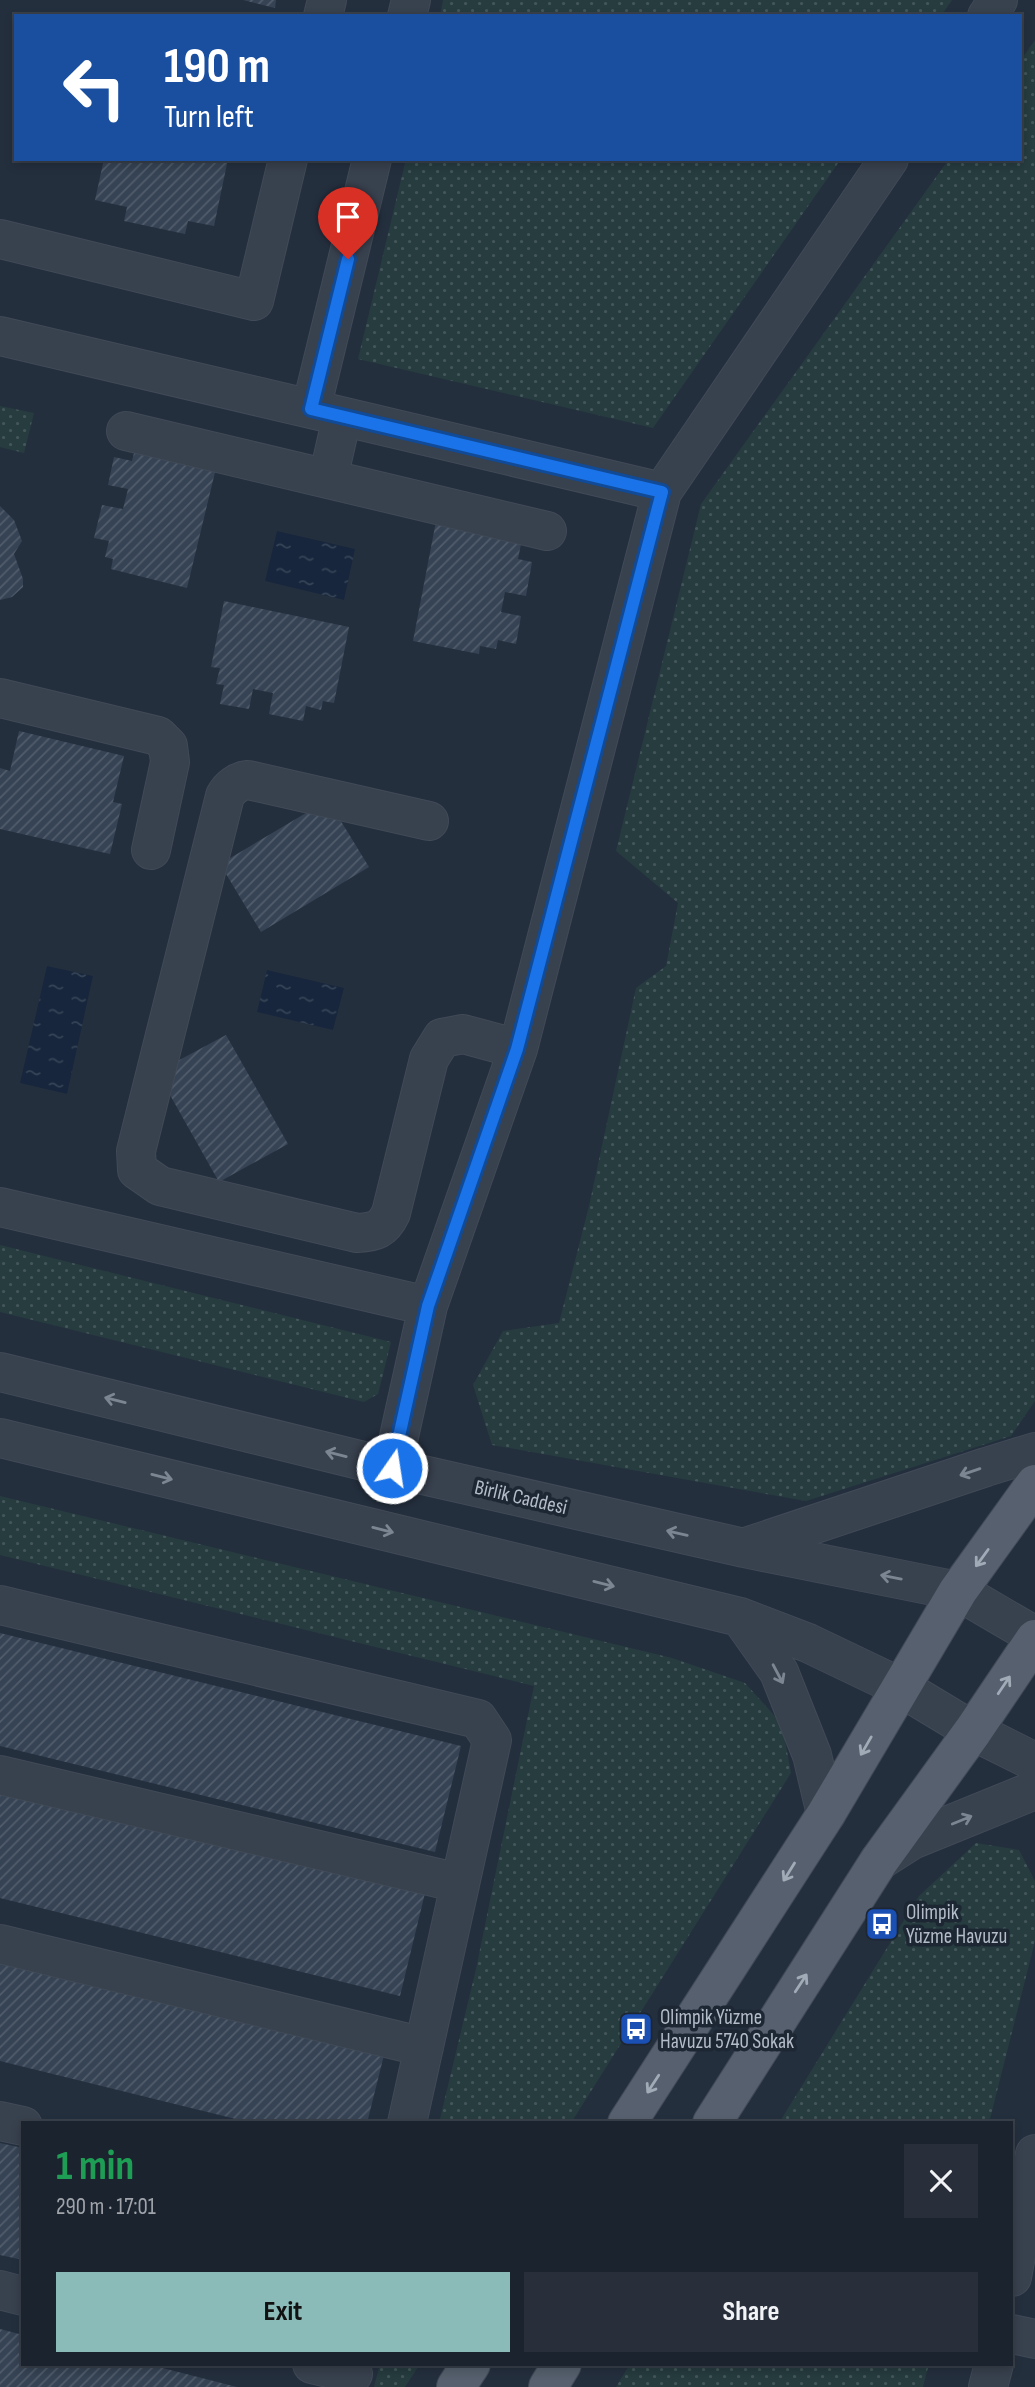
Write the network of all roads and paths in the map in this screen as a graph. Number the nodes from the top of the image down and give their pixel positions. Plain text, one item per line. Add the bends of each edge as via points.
1 (288, 161) edge
2 (372, 161) edge
3 (888, 161) edge
4 (0, 239) edge
5 (0, 336) edge
6 (327, 413) junction
7 (126, 431) dead end
8 (328, 479) junction
9 (662, 492) junction
10 (547, 531) dead end
11 (0, 698) edge
12 (429, 821) dead end
13 (151, 850) dead end
14 (517, 1049) junction
15 (0, 1207) edge
16 (428, 1306) junction
17 (0, 1372) edge
18 (0, 1438) edge
19 (1035, 1452) edge
20 (392, 1468) junction
21 (1035, 1484) edge
22 (744, 1548) junction
23 (958, 1591) junction
24 (0, 1605) edge
25 (740, 1617) junction
26 (1035, 1637) edge
27 (900, 1687) junction
28 (973, 1731) junction
29 (1035, 1762) edge
30 (0, 1775) edge
31 (1035, 1790) edge
32 (826, 1814) junction
33 (879, 1861) junction
34 (459, 1883) junction
35 (0, 1944) edge
36 (424, 2047) junction
37 (0, 2121) edge
38 (407, 2121) edge
39 (629, 2121) edge
40 (713, 2121) edge
41 (21, 2126) edge
42 (1035, 2154) edge
43 (1013, 2272) edge
44 (0, 2290) edge
45 (21, 2295) edge
46 (1013, 2334) edge
47 (1035, 2339) edge
48 (319, 2366) edge
49 (470, 2366) edge
50 (561, 2366) edge
51 (993, 2366) edge
52 (353, 2375) edge
53 (456, 2387) edge
54 (548, 2387) edge
55 (988, 2387) edge

1 - 4 street via 254,301
2 - 6 street
3 - 9 street
5 - 6 street
6 - 8 street
6 - 9 street
7 - 8 street
8 - 10 street
9 - 14 street
11 - 13 street via 158,736 168,746 170,762
12 - 14 street via 248,780 228,790 136,1151 137,1170 160,1186 358,1233 376,1232 391,1213 429,1059 442,1038 463,1034
14 - 16 street
15 - 16 street
16 - 20 street
20 -> 17 street, Birlik Caddesi
18 -> 25 street
19 -> 22 street
22 -> 20 street, Birlik Caddesi
21 -> 23 main road
23 -> 22 street, Birlik Caddesi
23 - 26 street, Birlik Caddesi
23 - 27 main road
24 - 34 street via 478,1719 492,1740
25 - 27 street
25 -> 32 street via 779,1672 812,1755
28 -> 26 main road
27 - 28 street
27 -> 32 main road
28 - 29 street
28 - 33 main road
30 - 34 street
33 -> 31 street via 912,1840
32 -> 39 main road
40 -> 33 main road
34 - 36 street
35 - 36 street
36 - 38 street
37 - 41 street
42 - 43 street
44 - 45 street
46 - 47 street
48 - 52 street
49 - 53 main road
50 - 54 main road
51 - 55 street

